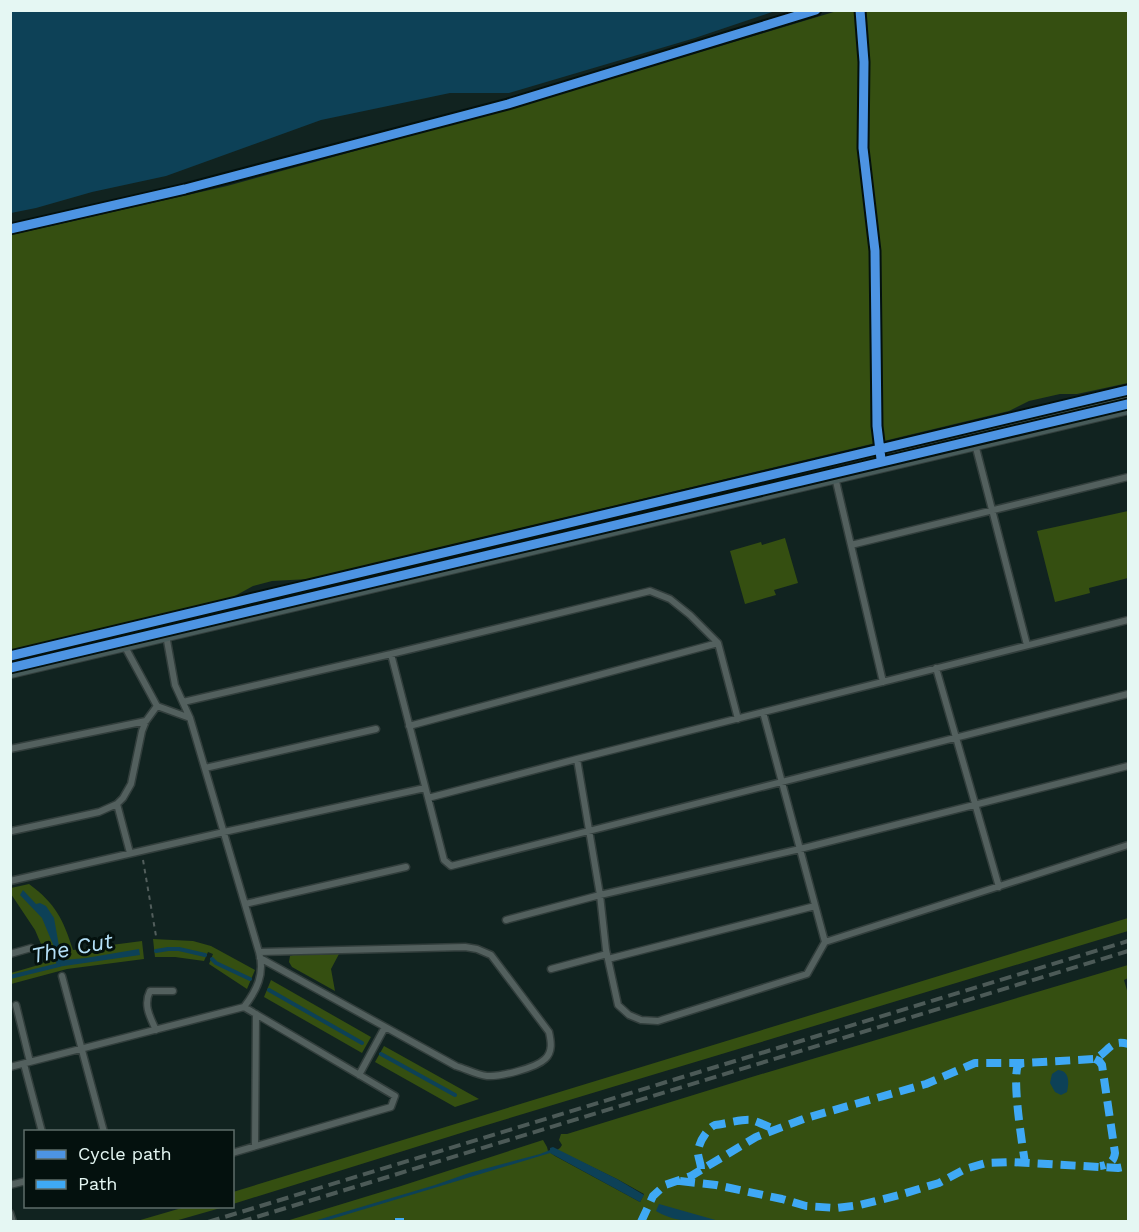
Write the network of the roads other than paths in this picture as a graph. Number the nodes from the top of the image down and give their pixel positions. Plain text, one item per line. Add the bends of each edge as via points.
1 (1128, 405) edge
2 (974, 441) junction
3 (834, 474) junction
4 (1128, 477) edge
5 (992, 510) junction
6 (851, 545) junction
7 (1128, 620) edge
8 (165, 631) junction
9 (122, 642) junction
10 (718, 643) junction
11 (1028, 645) junction
12 (391, 654) junction
13 (10, 668) edge
14 (936, 668) junction
15 (883, 682) junction
16 (1128, 694) edge
17 (183, 702) junction
18 (157, 706) junction
19 (763, 712) junction
20 (190, 718) junction
21 (738, 719) junction
22 (146, 721) junction
23 (409, 726) junction
24 (376, 729) dead end
25 (956, 738) junction
26 (10, 749) edge
27 (577, 759) junction
28 (1128, 766) edge
29 (205, 768) junction
30 (782, 783) junction
31 (425, 788) junction
32 (428, 798) junction
33 (117, 804) junction
34 (975, 805) junction
35 (12, 831) edge
36 (224, 832) junction
37 (589, 832) junction
38 (1128, 845) edge
39 (800, 849) junction
40 (130, 853) junction
41 (406, 867) dead end
42 (10, 881) edge
43 (999, 887) junction
44 (600, 895) junction
45 (245, 904) junction
46 (815, 906) junction
47 (506, 920) dead end
48 (825, 942) junction
49 (31, 948) dead end
50 (10, 954) edge
51 (260, 955) junction
52 (607, 957) junction
53 (551, 969) dead end
54 (62, 976) dead end
55 (173, 991) dead end
56 (16, 1005) dead end
57 (244, 1007) junction
58 (256, 1014) junction
59 (385, 1027) junction
60 (156, 1030) junction
61 (82, 1049) junction
62 (27, 1063) junction
63 (10, 1067) edge
64 (359, 1075) junction
65 (42, 1130) edge
66 (104, 1130) edge
67 (255, 1146) junction
68 (234, 1151) edge
69 (10, 1213) edge
70 (13, 1221) edge

1 - 2 main road
2 - 3 main road
2 - 5 lane
3 - 6 lane
3 - 8 main road
4 - 5 lane
5 - 6 lane
5 - 11 lane
6 - 15 lane
7 - 11 lane
8 - 9 main road
8 - 17 lane via 175,685
9 - 13 main road
9 - 18 lane
10 - 12 lane via 670,599 650,591
10 - 21 lane
10 - 23 lane
11 - 14 lane
12 - 17 lane
12 - 23 lane
14 - 15 lane
14 - 25 lane
15 - 19 lane
16 - 25 lane
17 - 20 lane
18 - 20 lane
18 - 22 lane
19 - 21 lane
19 - 30 lane
20 - 29 lane
21 - 27 lane
22 - 26 lane
22 - 33 lane via 130,784
23 - 31 lane
24 - 29 lane
25 - 30 lane
25 - 34 lane
27 - 32 lane
27 - 37 lane
28 - 34 lane
29 - 36 lane
30 - 37 lane
30 - 39 lane
31 - 32 lane
31 - 36 lane
32 - 37 lane via 444,860 451,866
33 - 35 lane via 99,812
33 - 40 lane
34 - 39 lane
34 - 43 lane
36 - 40 lane
36 - 45 lane
37 - 44 lane
38 - 43 lane
39 - 44 lane
39 - 46 lane
40 - 42 lane
41 - 45 lane
43 - 48 lane
44 - 47 lane
44 - 52 lane
45 - 51 lane
46 - 48 lane
46 - 52 lane
48 - 52 lane via 807,974 658,1021 641,1020 618,1005
49 - 50 lane
51 - 57 lane via 261,973 253,996
51 - 59 lane
51 - 59 lane via 477,949 491,955 549,1032 552,1043 545,1060 501,1076 484,1076 456,1066
52 - 53 lane
54 - 61 lane
55 - 60 lane via 150,992 147,998 147,1010
56 - 62 lane
57 - 58 lane
57 - 60 lane
58 - 64 lane
58 - 67 lane
59 - 64 lane
60 - 61 lane
61 - 62 lane
61 - 66 lane
62 - 63 lane
62 - 65 lane
64 - 67 lane via 395,1096 391,1107
67 - 68 lane
69 - 70 lane

